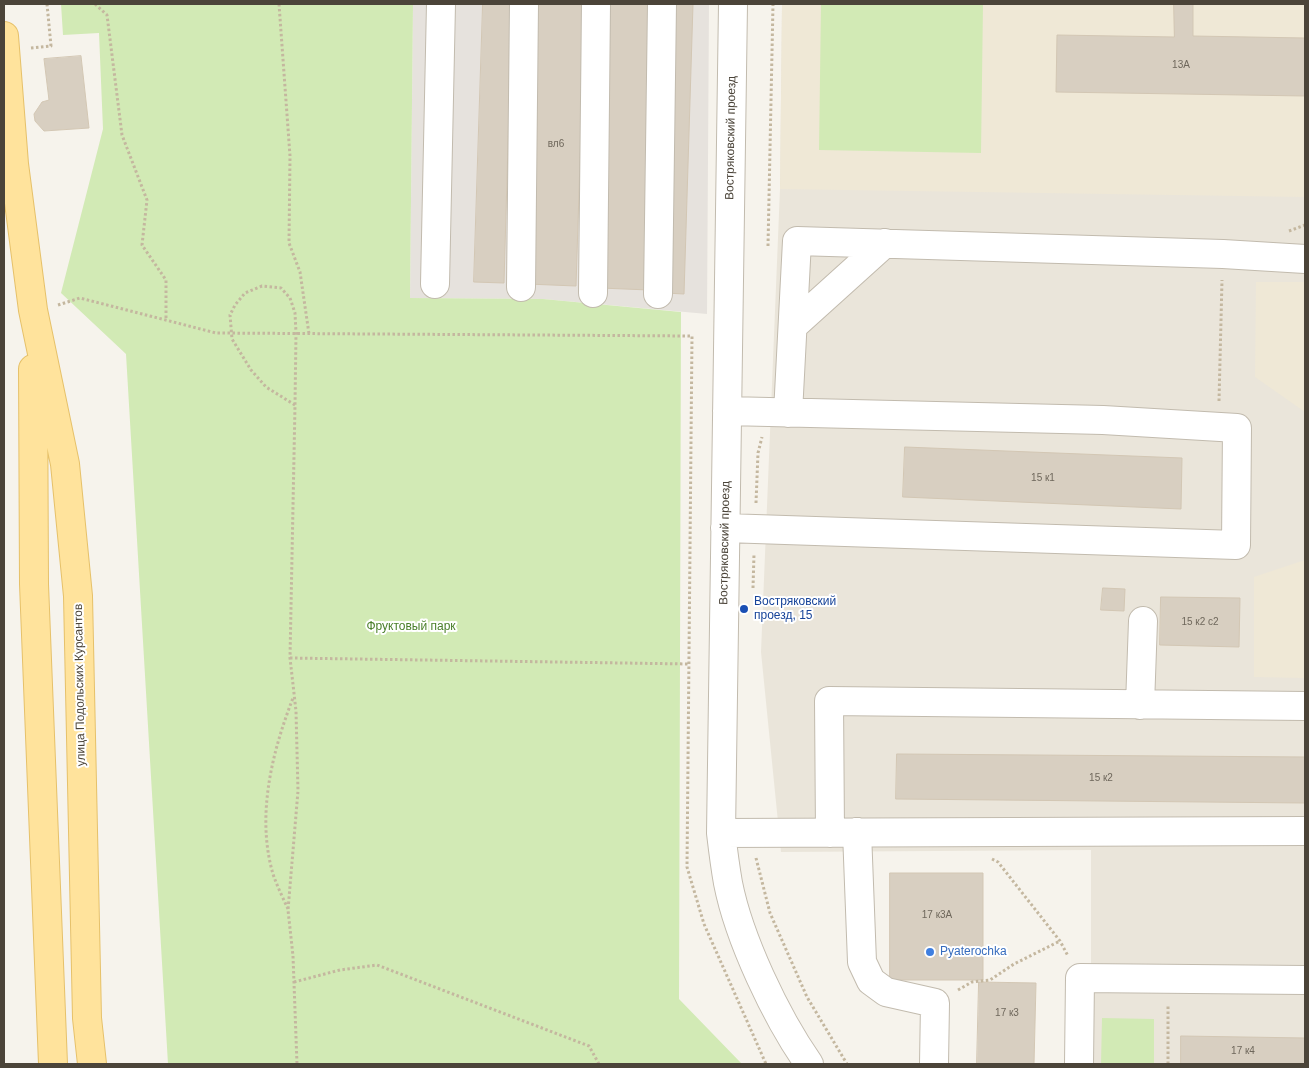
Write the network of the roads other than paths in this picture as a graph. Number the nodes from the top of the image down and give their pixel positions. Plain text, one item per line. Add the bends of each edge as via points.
1 (441, 4) edge
2 (524, 4) edge
3 (596, 4) edge
4 (662, 4) edge
5 (733, 4) edge
6 (4, 36) edge
7 (885, 243) junction
8 (1305, 259) edge
9 (435, 284) dead end
10 (521, 287) dead end
11 (593, 293) dead end
12 (658, 294) dead end
13 (33, 310) junction
14 (793, 326) junction
15 (727, 411) junction
16 (788, 412) junction
17 (725, 528) junction
18 (1142, 621) dead end
19 (1140, 705) junction
20 (1305, 706) edge
21 (1305, 831) edge
22 (857, 832) junction
23 (721, 833) junction
24 (830, 833) junction
25 (1305, 980) edge
26 (52, 1064) edge
27 (92, 1064) edge
28 (809, 1064) edge
29 (934, 1064) edge
30 (1079, 1064) edge

1 - 9 street
2 - 10 street
3 - 11 street
4 - 12 street
5 - 15 street, Востряковский проезд
6 - 13 main road, улица Подольских Курсантов via 14,164
7 - 8 street
7 - 14 street
7 - 14 street via 797,241
13 - 26 main road, улица Подольских Курсантов via 34,584
13 - 27 main road, улица Подольских Курсантов via 65,464 78,596 87,1009
14 - 16 street
15 - 16 street
15 - 17 street, Востряковский проезд
16 - 17 street via 1102,420 1237,428 1236,545
17 - 23 street, Востряковский проезд
18 - 19 street
19 - 20 street
19 - 24 street via 829,701
21 - 22 street
22 - 24 street
22 - 29 street via 862,962 871,981 886,992 935,1002
23 - 24 street
23 - 28 street, Востряковский проезд via 728,884 744,933 768,994
25 - 30 street via 1080,978

